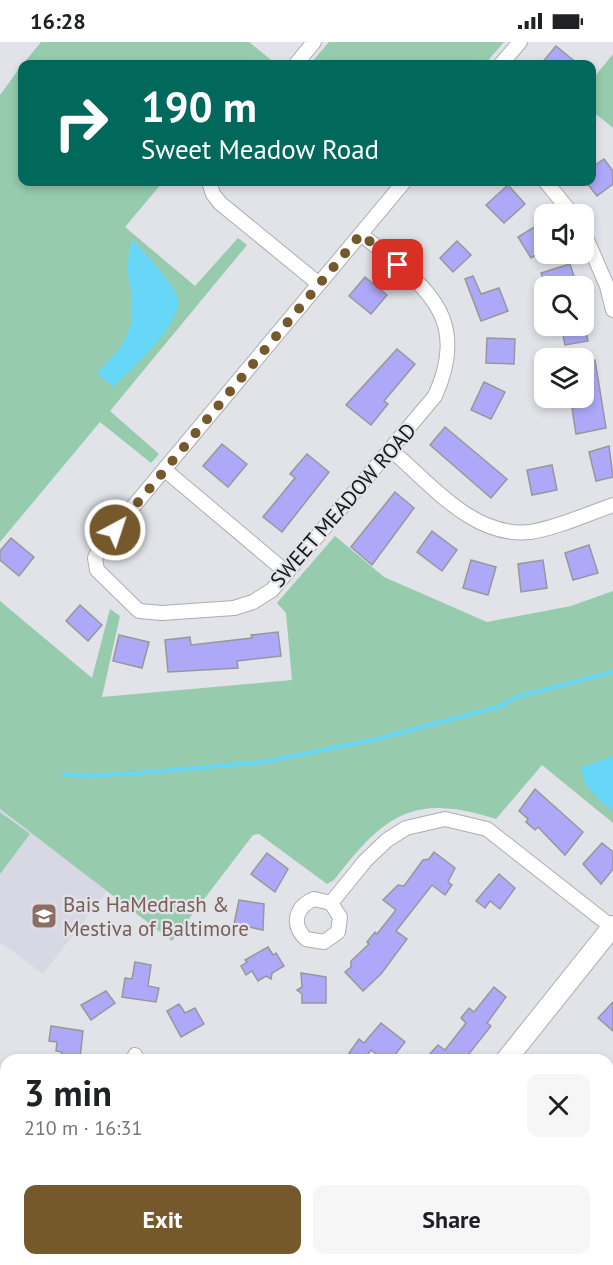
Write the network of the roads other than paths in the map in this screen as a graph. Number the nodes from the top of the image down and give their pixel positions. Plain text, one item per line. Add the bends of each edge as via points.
1 (314, 42) edge
2 (520, 42) edge
3 (299, 60) edge
4 (504, 60) edge
5 (210, 186) edge
6 (401, 186) edge
7 (549, 186) edge
8 (564, 204) edge
9 (361, 234) junction
10 (594, 256) edge
11 (319, 284) junction
12 (613, 310) edge
13 (391, 450) junction
14 (165, 470) junction
15 (613, 505) edge
16 (286, 572) junction
17 (331, 903) dead end
18 (613, 927) edge
19 (511, 1054) edge

1 - 3 street
2 - 4 street
5 - 11 street via 220,203
6 - 9 street, SWEET MEADOW ROAD
7 - 8 street
9 - 11 street, SWEET MEADOW ROAD
9 - 13 street, SWEET MEADOW ROAD via 434,299 449,344 446,371 435,396
10 - 12 street
11 - 14 street, SWEET MEADOW ROAD
13 - 15 street via 462,512 497,529 529,532
13 - 16 street, SWEET MEADOW ROAD
14 - 16 street
14 - 16 street, SWEET MEADOW ROAD via 102,544 95,558 97,570 139,611 234,608 272,590
17 - 18 street via 387,840 406,828 445,819 488,829
18 - 19 main road

